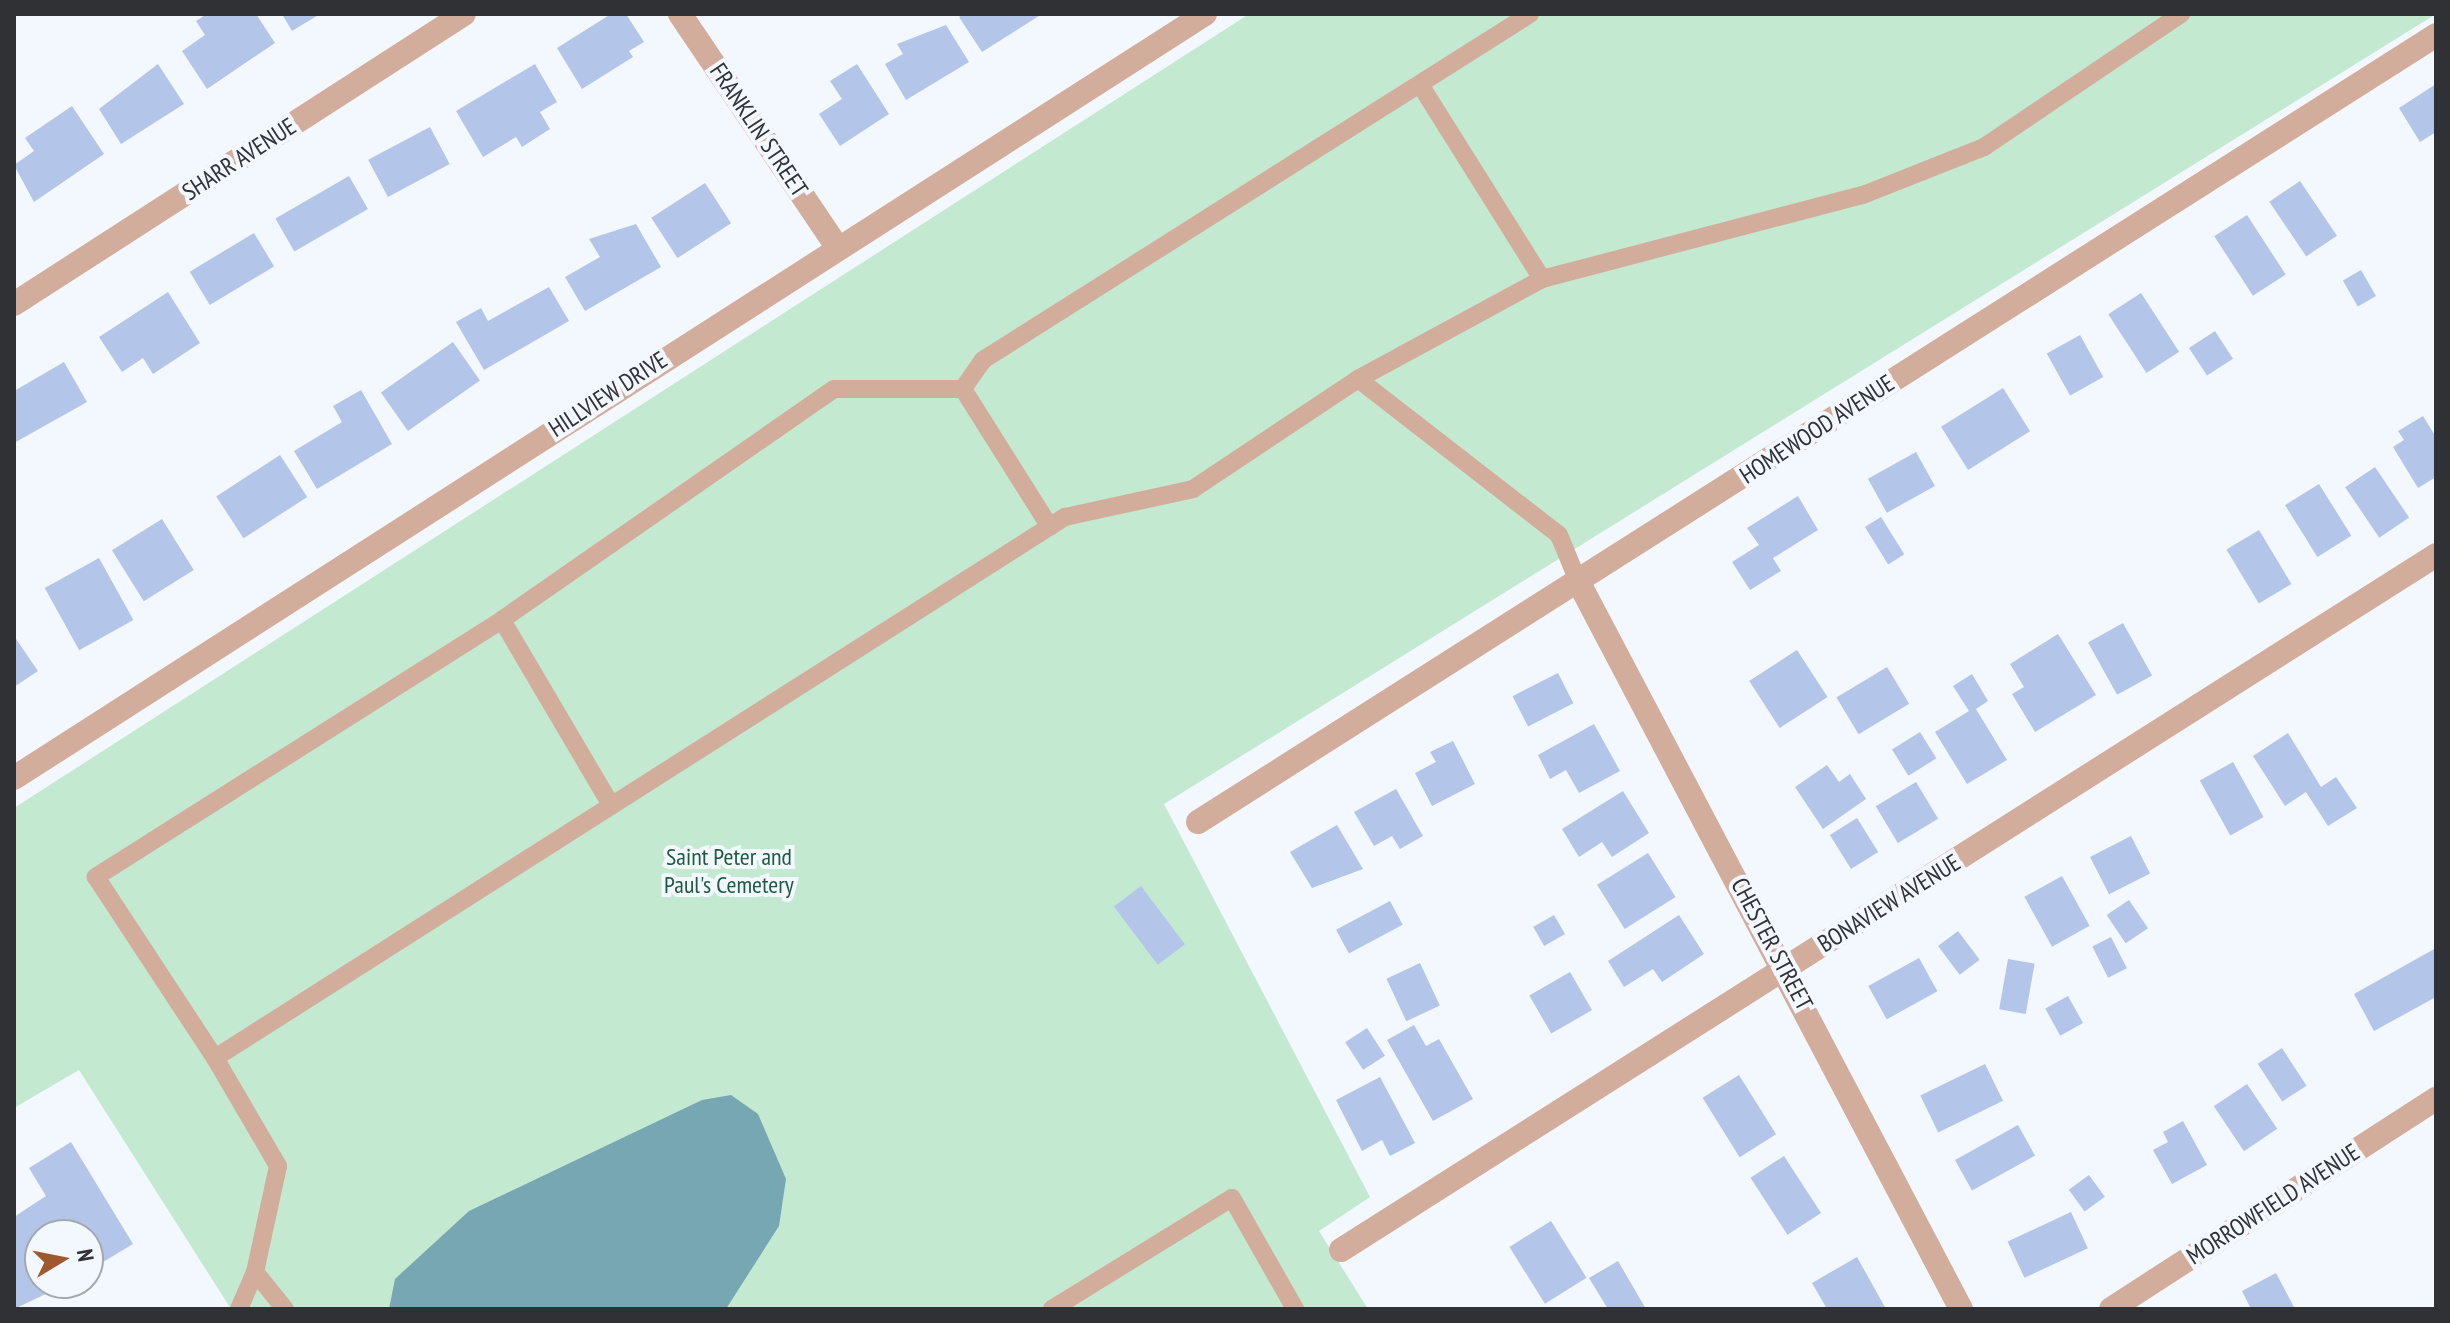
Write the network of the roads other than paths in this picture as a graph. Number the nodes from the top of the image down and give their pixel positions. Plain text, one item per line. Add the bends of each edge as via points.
1 (464, 14) edge
2 (680, 14) edge
3 (1205, 14) edge
4 (1530, 14) edge
5 (2181, 14) edge
6 (2436, 35) edge
7 (1421, 86) junction
8 (837, 247) junction
9 (1542, 279) junction
10 (14, 304) edge
11 (1358, 379) junction
12 (963, 389) junction
13 (1050, 527) junction
14 (2436, 555) edge
15 (1578, 581) junction
16 (502, 620) junction
17 (14, 778) edge
18 (610, 803) junction
19 (1198, 822) dead end
20 (1785, 969) junction
21 (215, 1058) junction
22 (2436, 1099) edge
23 (1341, 1250) dead end
24 (255, 1272) junction
25 (239, 1309) edge
26 (285, 1309) edge
27 (1052, 1309) edge
28 (1295, 1309) edge
29 (1961, 1309) edge
30 (2111, 1309) edge

1 - 10 street, SHARR AVENUE
2 - 8 street, FRANKLIN STREET
3 - 8 street, HILLVIEW DRIVE
4 - 7 lane
5 - 9 lane via 1984,147 1863,195
6 - 15 street, HOMEWOOD AVENUE
7 - 9 lane
7 - 12 lane via 983,360
8 - 17 street, HILLVIEW DRIVE
9 - 11 lane
11 - 13 lane via 1193,489 1065,517
11 - 15 lane via 1559,535
12 - 13 lane
12 - 16 lane via 834,389
13 - 18 lane
14 - 20 street, BONAVIEW AVENUE
15 - 19 street, HOMEWOOD AVENUE
15 - 20 street, CHESTER STREET
16 - 18 lane
16 - 21 lane via 96,877
18 - 21 lane
20 - 23 street, BONAVIEW AVENUE
20 - 29 street, CHESTER STREET
21 - 24 lane via 278,1166
22 - 30 street, MORROWFIELD AVENUE
24 - 25 lane
24 - 26 lane
27 - 28 lane via 1232,1198

